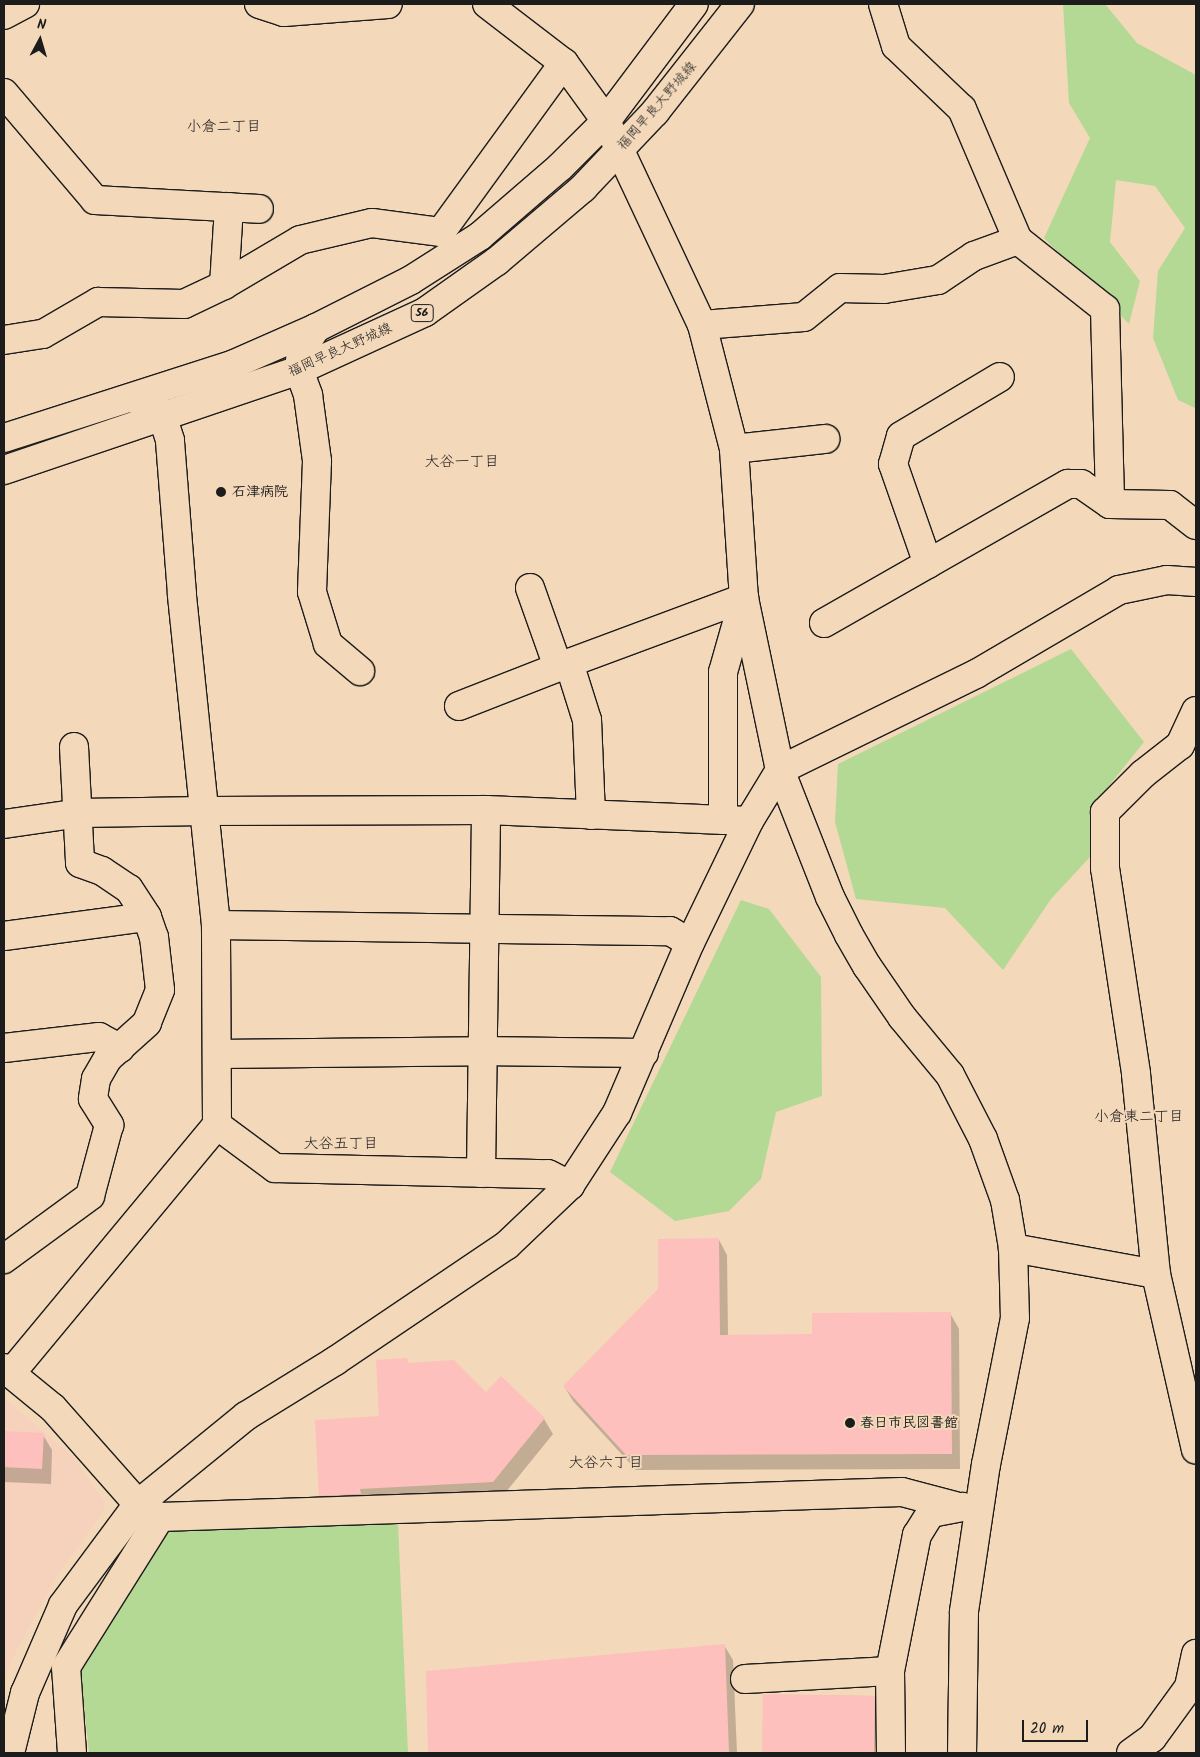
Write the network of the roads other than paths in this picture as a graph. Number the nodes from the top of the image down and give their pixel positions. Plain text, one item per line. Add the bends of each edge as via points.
1 (25, 4) edge
2 (259, 4) edge
3 (388, 4) edge
4 (487, 4) edge
5 (694, 4) edge
6 (740, 4) edge
7 (883, 4) edge
8 (360, 5) edge
9 (4, 15) edge
10 (564, 63) junction
11 (4, 93) edge
12 (606, 122) junction
13 (621, 150) junction
14 (229, 207) junction
15 (259, 209) dead end
16 (1018, 240) junction
17 (224, 285) junction
18 (702, 325) junction
19 (316, 328) junction
20 (4, 340) edge
21 (234, 364) junction
22 (299, 370) junction
23 (1000, 377) dead end
24 (180, 380) junction
25 (93, 409) junction
26 (163, 418) junction
27 (4, 438) edge
28 (824, 439) dead end
29 (734, 449) junction
30 (53, 454) junction
31 (4, 461) edge
32 (4, 470) edge
33 (1110, 504) junction
34 (1196, 525) edge
35 (928, 564) junction
36 (1196, 582) edge
37 (530, 588) dead end
38 (744, 598) junction
39 (824, 623) dead end
40 (564, 665) junction
41 (360, 671) dead end
42 (459, 706) dead end
43 (1196, 711) edge
44 (74, 747) dead end
45 (780, 770) junction
46 (486, 810) junction
47 (205, 811) junction
48 (80, 813) junction
49 (591, 815) junction
50 (736, 820) junction
51 (4, 824) edge
52 (147, 917) junction
53 (216, 925) junction
54 (485, 926) junction
55 (4, 936) edge
56 (690, 943) junction
57 (4, 1048) edge
58 (120, 1048) junction
59 (483, 1051) junction
60 (644, 1053) junction
61 (216, 1054) junction
62 (217, 1125) junction
63 (481, 1173) junction
64 (570, 1185) junction
65 (1013, 1248) junction
66 (4, 1259) edge
67 (1156, 1274) junction
68 (8, 1371) edge
69 (1196, 1450) edge
70 (967, 1507) junction
71 (149, 1511) junction
72 (1196, 1654) edge
73 (890, 1671) junction
74 (745, 1679) dead end
75 (10, 1753) edge
76 (72, 1753) edge
77 (891, 1753) edge
78 (962, 1753) edge
79 (1131, 1753) edge

1 - 9 street
2 - 8 street via 284,12
3 - 8 street
4 - 10 street
5 - 12 street, 福岡早良大野城線 / 56
6 - 13 street, 福岡早良大野城線 / 56 via 718,35
7 - 16 street via 896,46 962,109
10 - 12 street
10 - 17 street via 442,232 372,223 300,240
11 - 14 street via 96,200
12 - 13 street
12 - 19 street, 福岡早良大野城線 / 56 via 560,167 480,236 411,280
13 - 18 street via 644,206
13 - 22 street, 福岡早良大野城線 / 56 via 583,188 497,260 424,312
14 - 15 street
14 - 17 street
16 - 18 street via 974,256 938,280 884,289 840,288 804,317
16 - 33 street via 1105,309
17 - 20 street via 184,304 98,302 43,334
18 - 29 street
19 - 21 street, 福岡早良大野城線 / 56
19 - 22 street via 301,351
21 - 22 street via 284,360
21 - 24 street, 福岡早良大野城線 / 56
22 - 26 street, 福岡早良大野城線 / 56
22 - 41 street via 308,395 317,461 312,592 328,644
23 - 35 street via 901,436 894,464
24 - 25 street, 福岡早良大野城線 / 56
24 - 26 street via 166,400
25 - 26 street via 140,404 154,407
25 - 27 street, 福岡早良大野城線 / 56
26 - 30 street, 福岡早良大野城線 / 56
26 - 47 street via 170,440 182,594
28 - 29 street
29 - 38 street
30 - 31 street
30 - 32 street, 福岡早良大野城線 / 56
33 - 34 street via 1170,505
33 - 35 street via 1081,484 1068,484
35 - 39 street
36 - 45 street via 1167,580 1119,590 976,674
37 - 40 street
38 - 40 street
38 - 45 street
38 - 50 street via 722,672
40 - 42 street
40 - 49 street via 587,720
43 - 67 street via 1180,745 1143,774 1105,812 1105,868 1136,1074
44 - 48 street
45 - 50 street
45 - 65 street via 830,897 866,966 950,1076 983,1140 1005,1200
46 - 47 street
46 - 49 street
46 - 54 street
47 - 48 street
47 - 53 street
48 - 51 street
48 - 52 street via 80,863 129,889
49 - 50 street
50 - 56 street
52 - 55 street
52 - 58 street via 154,937 160,990 147,1023
53 - 54 street
53 - 61 street
54 - 56 street via 670,931
54 - 59 street
56 - 60 street
57 - 58 street via 99,1037
58 - 66 street via 108,1058 96,1078 93,1099 108,1125 90,1196
59 - 60 street
59 - 61 street
59 - 63 street
60 - 64 street via 617,1113
61 - 62 street
62 - 63 street via 275,1168
62 - 68 street
63 - 64 street via 548,1174
64 - 71 street via 507,1245 336,1361 246,1416
65 - 67 street
65 - 70 street via 1015,1318
67 - 69 street
68 - 71 street via 53,1408
70 - 71 street via 902,1492
70 - 73 street via 931,1514 917,1536
70 - 78 street
71 - 75 street via 63,1605 25,1693
71 - 76 street via 66,1667
72 - 79 street via 1189,1687 1152,1738
73 - 74 street
73 - 77 street

